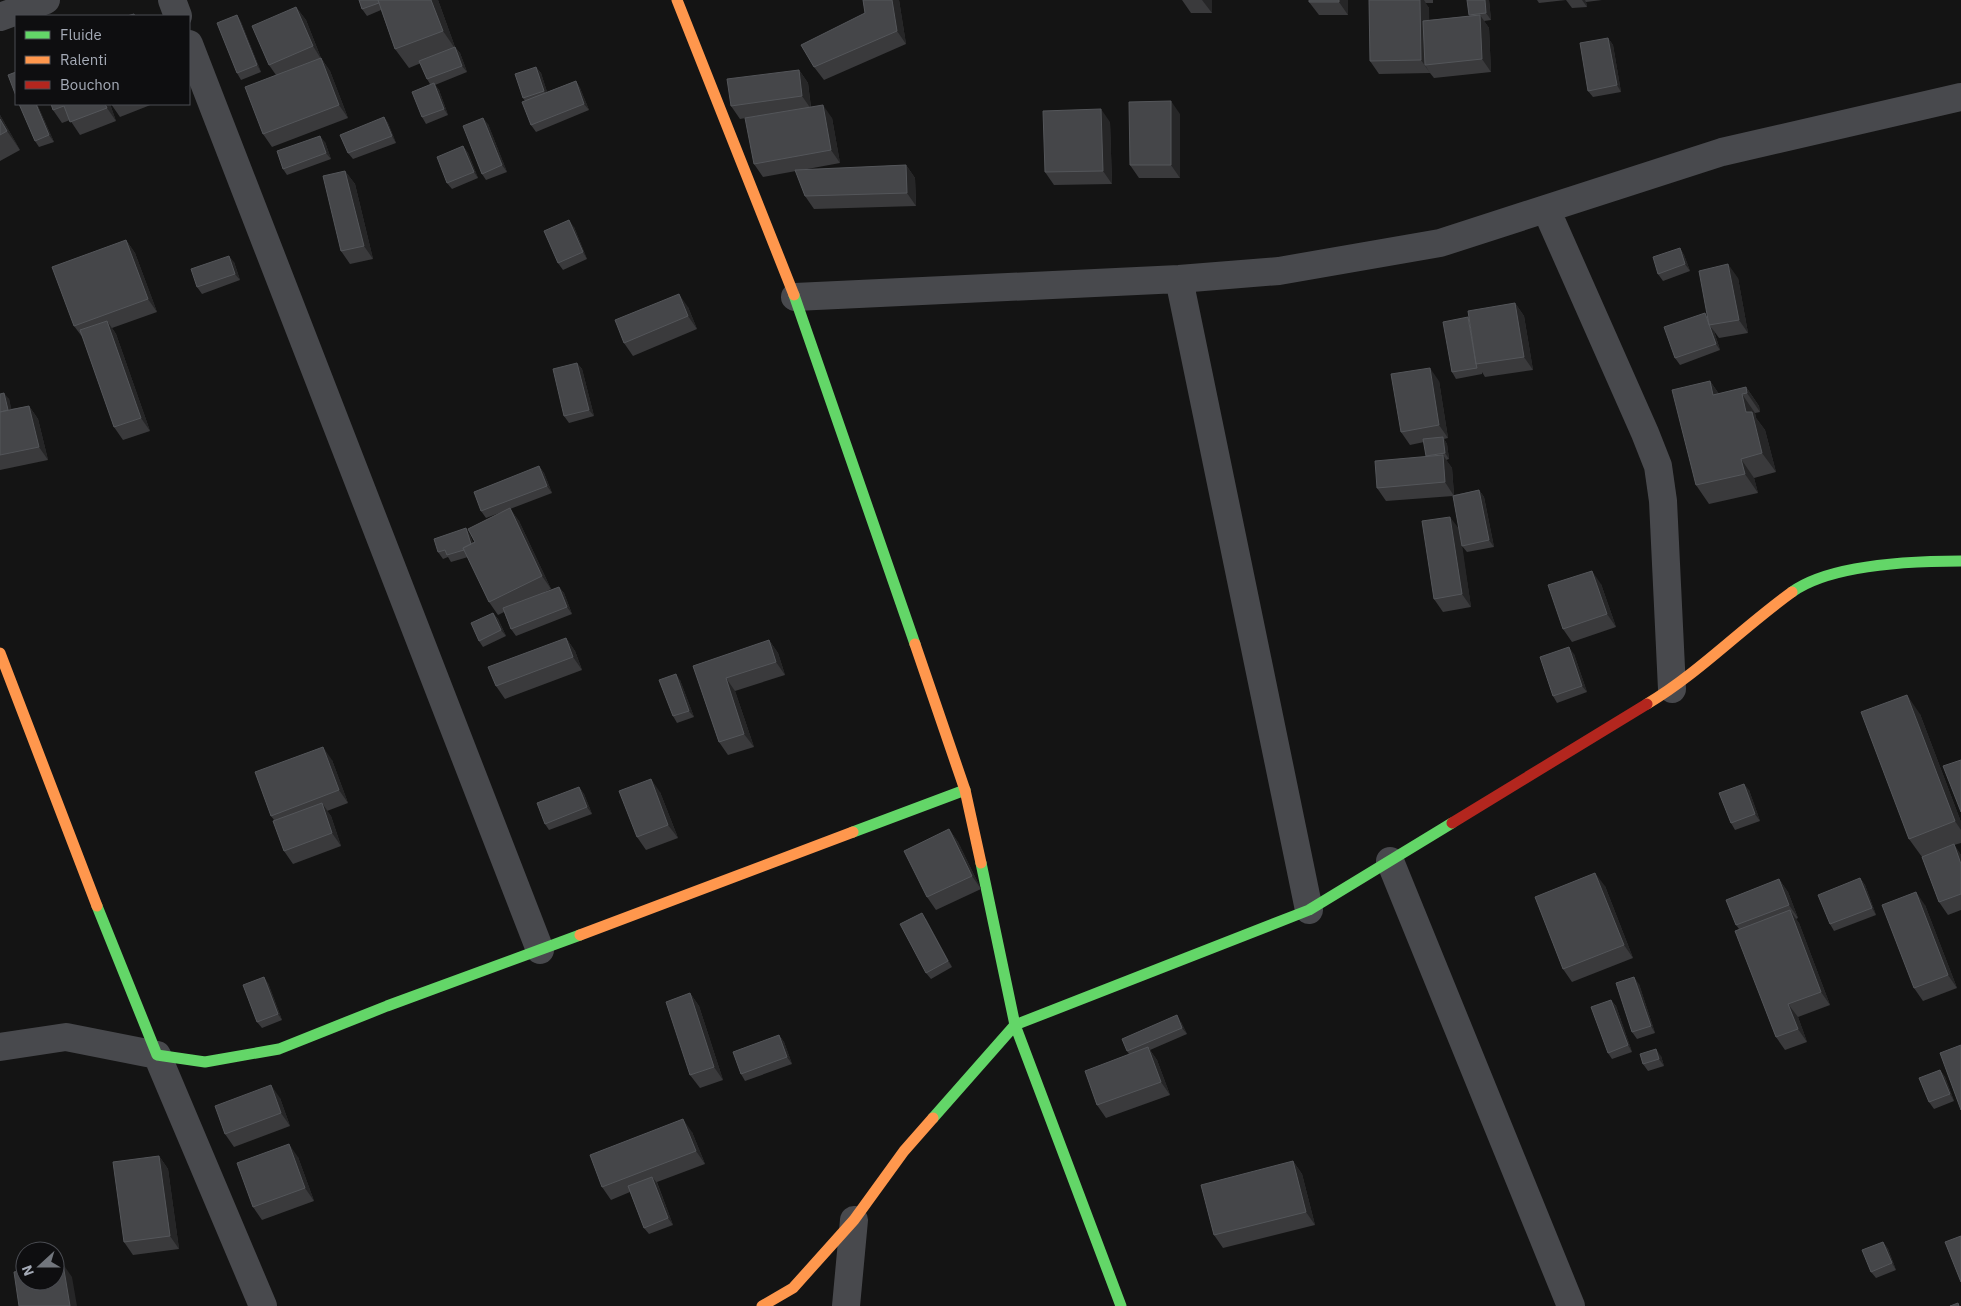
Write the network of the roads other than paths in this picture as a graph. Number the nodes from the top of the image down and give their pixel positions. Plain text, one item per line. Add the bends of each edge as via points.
1 (46, 0) edge
2 (172, 0) edge
3 (677, 0) edge
4 (178, 15) edge
5 (0, 17) edge
6 (190, 47) edge
7 (1961, 97) edge
8 (1546, 209) junction
9 (1179, 279) junction
10 (795, 297) junction
11 (1961, 561) edge
12 (0, 653) edge
13 (1672, 689) junction
14 (965, 790) junction
15 (1390, 861) junction
16 (1309, 910) junction
17 (540, 950) junction
18 (1014, 1025) junction
19 (0, 1048) edge
20 (157, 1055) junction
21 (854, 1220) junction
22 (263, 1306) edge
23 (762, 1306) edge
24 (846, 1306) edge
25 (1120, 1306) edge
26 (1571, 1306) edge

1 - 5 street
2 - 4 street
3 - 10 street
6 - 17 street
7 - 8 street via 1722,152
8 - 9 street via 1440,243 1279,271
8 - 13 street via 1658,466 1663,501
9 - 10 street
9 - 16 street
10 - 14 street
11 - 13 street via 1918,561 1845,571 1803,584 1764,612
12 - 20 street
13 - 15 street
14 - 17 street
14 - 18 street
15 - 16 street
15 - 26 street
16 - 18 street
17 - 20 street via 279,1049 206,1062
18 - 21 street via 904,1151
18 - 25 street
19 - 20 street via 66,1037
20 - 22 street
21 - 23 street via 792,1288
21 - 24 street

